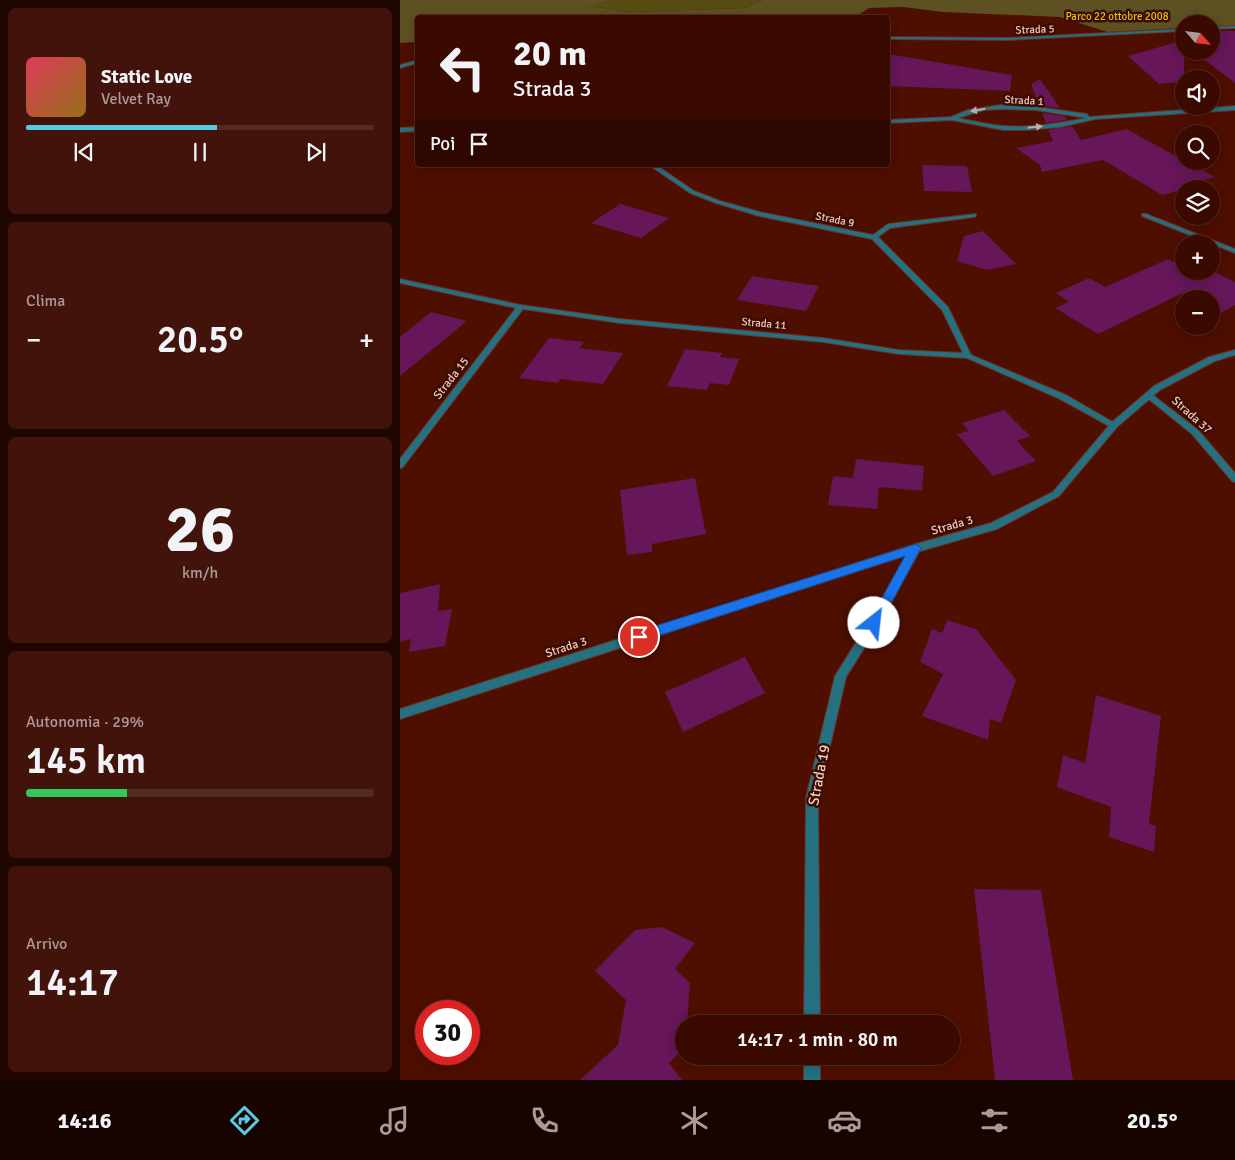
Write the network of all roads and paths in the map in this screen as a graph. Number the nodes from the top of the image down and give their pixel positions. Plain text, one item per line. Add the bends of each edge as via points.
1 (1235, 27) edge
2 (1220, 28) edge
3 (1175, 30) edge
4 (890, 38) edge
5 (415, 62) edge
6 (400, 67) edge
7 (1235, 108) edge
8 (1096, 117) junction
9 (952, 118) junction
10 (890, 122) edge
11 (415, 129) edge
12 (400, 130) edge
13 (654, 167) edge
14 (974, 215) dead end
15 (1144, 215) dead end
16 (874, 238) junction
17 (1235, 251) edge
18 (400, 281) edge
19 (521, 307) junction
20 (1235, 352) edge
21 (968, 356) junction
22 (1149, 394) junction
23 (1114, 425) junction
24 (400, 465) edge
25 (1235, 479) edge
26 (916, 548) junction
27 (400, 714) edge
28 (812, 1015) edge
29 (812, 1065) edge
30 (812, 1080) edge

1 - 2 street
3 - 4 street, Strada 5 via 1017,38
5 - 6 street
7 - 8 street, Strada 1
8 -> 9 street, Strada 1 via 1011,108 979,109
9 -> 8 street, Strada 1 via 1003,128 1027,128
9 - 10 street, Strada 1
11 - 12 street
13 - 16 street, Strada 9 via 692,192 718,202
14 - 16 street via 888,226
15 - 17 street
16 - 21 street via 945,309
18 - 19 street, Strada 11
19 - 21 street, Strada 11 via 620,321 823,340 899,352
19 - 24 street, Strada 15
20 - 22 street, Strada 3 via 1212,359
21 - 23 street, Strada 11 via 1064,397
22 - 23 street, Strada 3
22 - 25 street, Strada 37 via 1196,432
23 - 26 street, Strada 3 via 1056,494 994,526
26 - 27 street, Strada 3
26 - 28 street, Strada 19 via 841,676 812,798
29 - 30 street

